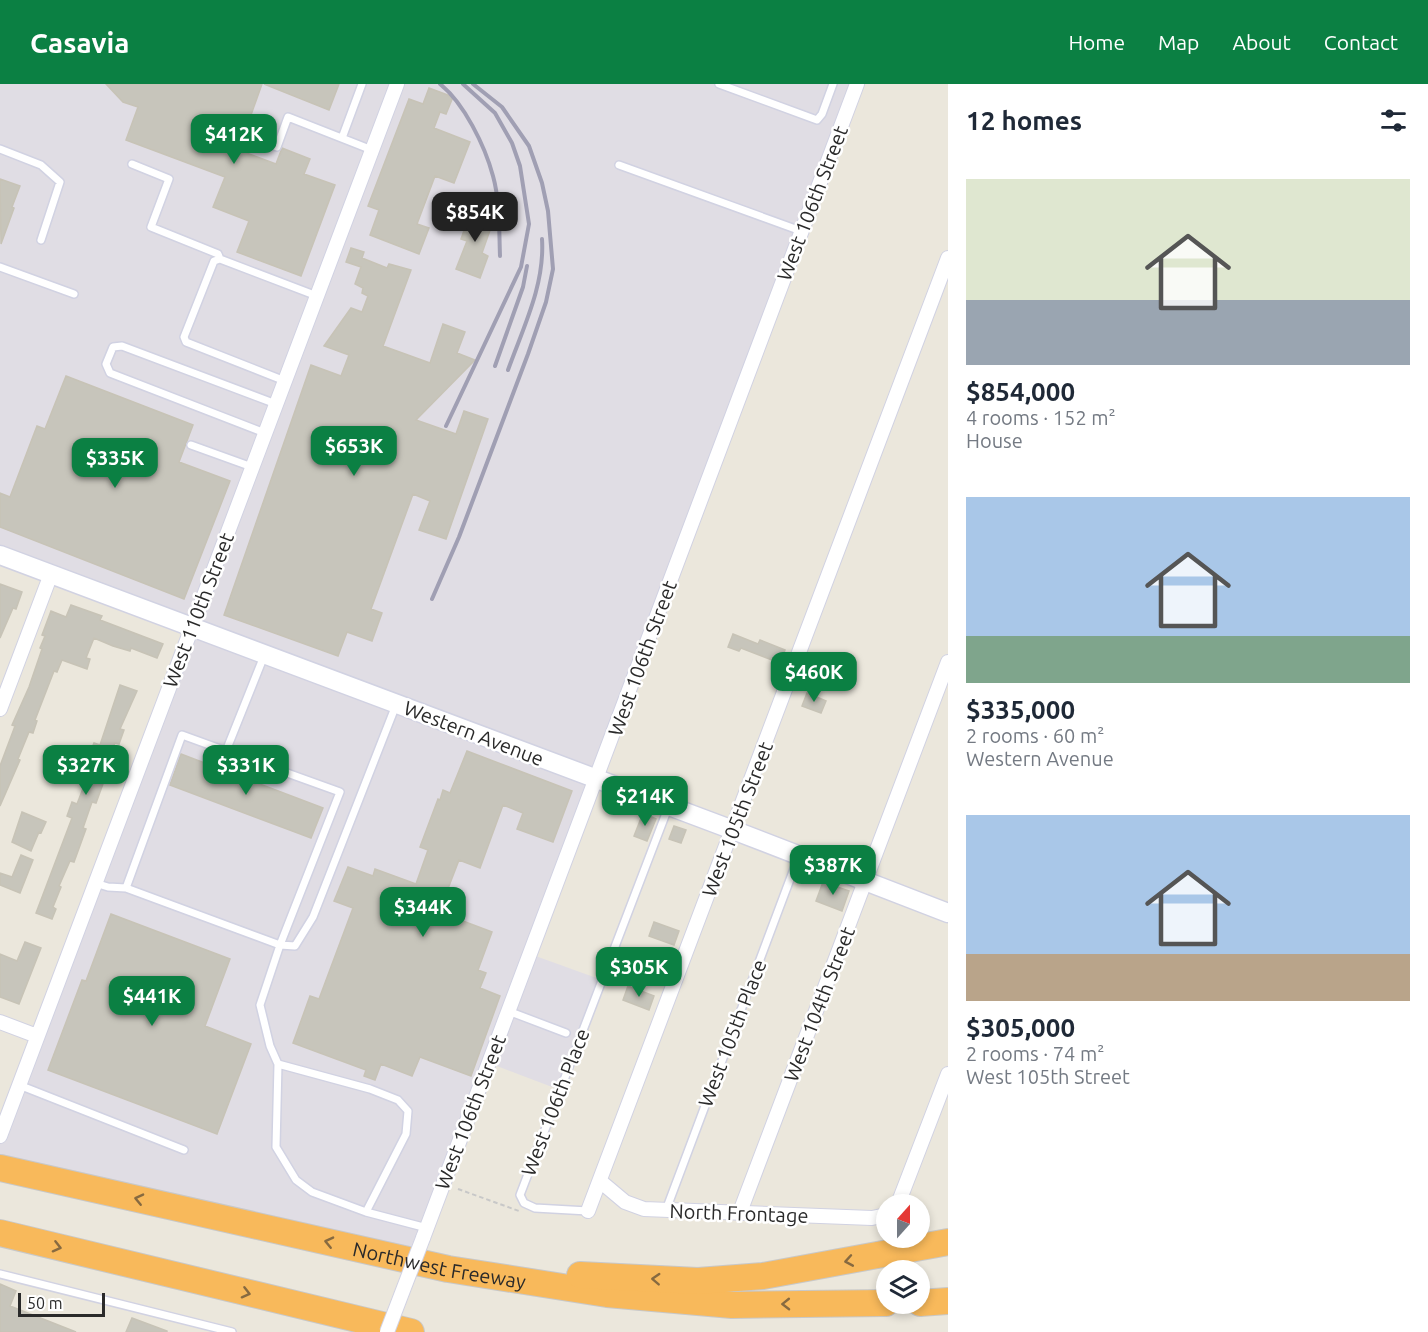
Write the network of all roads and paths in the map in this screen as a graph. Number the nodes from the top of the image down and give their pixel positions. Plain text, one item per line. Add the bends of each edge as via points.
1 (362, 84) edge
2 (397, 84) edge
3 (720, 84) edge
4 (833, 84) edge
5 (857, 84) edge
6 (226, 128) dead end
7 (342, 138) junction
8 (0, 149) edge
9 (372, 150) junction
10 (132, 164) dead end
11 (619, 165) dead end
12 (801, 231) junction
13 (41, 240) dead end
14 (948, 258) edge
15 (219, 259) junction
16 (0, 267) edge
17 (74, 294) dead end
18 (317, 296) junction
19 (285, 381) junction
20 (276, 404) junction
21 (265, 433) junction
22 (191, 445) dead end
23 (252, 467) junction
24 (0, 555) edge
25 (51, 574) junction
26 (192, 626) junction
27 (265, 653) junction
28 (948, 662) edge
29 (396, 703) junction
30 (0, 709) edge
31 (226, 751) junction
32 (597, 779) junction
33 (669, 806) junction
34 (733, 830) junction
35 (799, 855) junction
36 (866, 881) junction
37 (95, 883) junction
38 (126, 888) junction
39 (948, 913) edge
40 (280, 945) junction
41 (508, 1011) junction
42 (0, 1022) edge
43 (566, 1033) dead end
44 (37, 1036) junction
45 (278, 1064) junction
46 (948, 1074) edge
47 (19, 1085) junction
48 (0, 1136) edge
49 (184, 1150) dead end
50 (0, 1168) edge
51 (600, 1181) junction
52 (458, 1189) dead end
53 (902, 1194) edge
54 (666, 1210) junction
55 (588, 1211) joint
56 (366, 1212) junction
57 (740, 1212) junction
58 (524, 1213) dead end
59 (876, 1217) edge
60 (0, 1233) edge
61 (425, 1233) junction
62 (948, 1242) edge
63 (448, 1269) junction
64 (0, 1275) edge
65 (948, 1301) edge
66 (930, 1302) edge
67 (876, 1303) edge
68 (232, 1332) edge
69 (387, 1332) edge
70 (409, 1332) edge

1 - 7 lane
2 - 9 street, West 110th Street
3 - 4 lane via 817,120
5 - 12 street, West 106th Street
6 - 7 lane via 277,147 288,117
7 - 9 lane
8 - 13 lane via 41,165 60,182
9 - 18 street, West 110th Street
10 - 15 lane via 169,179 152,227 218,254
11 - 12 lane
12 - 32 street, West 106th Street
14 - 34 street, West 105th Street
15 - 18 lane
15 - 19 lane via 214,261 184,337 186,342
16 - 17 lane
18 - 19 street, West 110th Street
19 - 20 street, West 110th Street
20 - 21 street, West 110th Street
20 - 21 lane via 122,345 113,347 106,364 110,373
21 - 23 street, West 110th Street
22 - 23 lane
23 - 26 street, West 110th Street
24 - 25 street, Western Avenue
25 - 26 street, Western Avenue
25 - 30 street
26 - 27 street, Western Avenue
26 - 37 street, West 110th Street
27 - 29 street, Western Avenue
27 - 31 lane
28 - 36 street, West 104th Street
29 - 32 street, Western Avenue
29 - 40 lane via 313,917 295,946
31 - 38 lane via 182,735
31 - 40 lane via 340,792
32 - 33 street, Western Avenue
32 - 41 street, West 106th Street
33 - 34 street, Western Avenue
33 - 55 lane, West 106th Place via 520,1195 524,1203 535,1208
34 - 35 street, Western Avenue
34 - 51 street, West 105th Street
35 - 36 street, Western Avenue
35 - 54 lane, West 105th Place
36 - 39 street, Western Avenue
36 - 57 street, West 104th Street
37 - 38 lane
37 - 44 street, West 110th Street
38 - 40 lane
40 - 45 lane via 260,1005
41 - 43 lane
41 - 61 street, West 106th Street
42 - 44 street
44 - 47 street, West 110th Street
45 - 56 lane via 276,1147 296,1180 312,1192
45 - 56 lane via 370,1089 398,1100 408,1111 405,1134
46 - 53 street
47 - 48 street, West 110th Street
47 - 49 lane
63 -> 50 highway, Northwest Freeway
51 - 54 street, North Frontage via 629,1204
51 - 55 street, West 105th Street
52 - 58 path
54 - 57 street, North Frontage
56 - 61 lane
57 - 59 street, North Frontage
60 -> 70 highway
61 - 69 street, West 106th Street, bridge
62 -> 63 highway via 763,1276 698,1281
67 -> 63 highway, Northwest Freeway via 732,1305 607,1294
64 - 68 lane
65 - 66 highway

